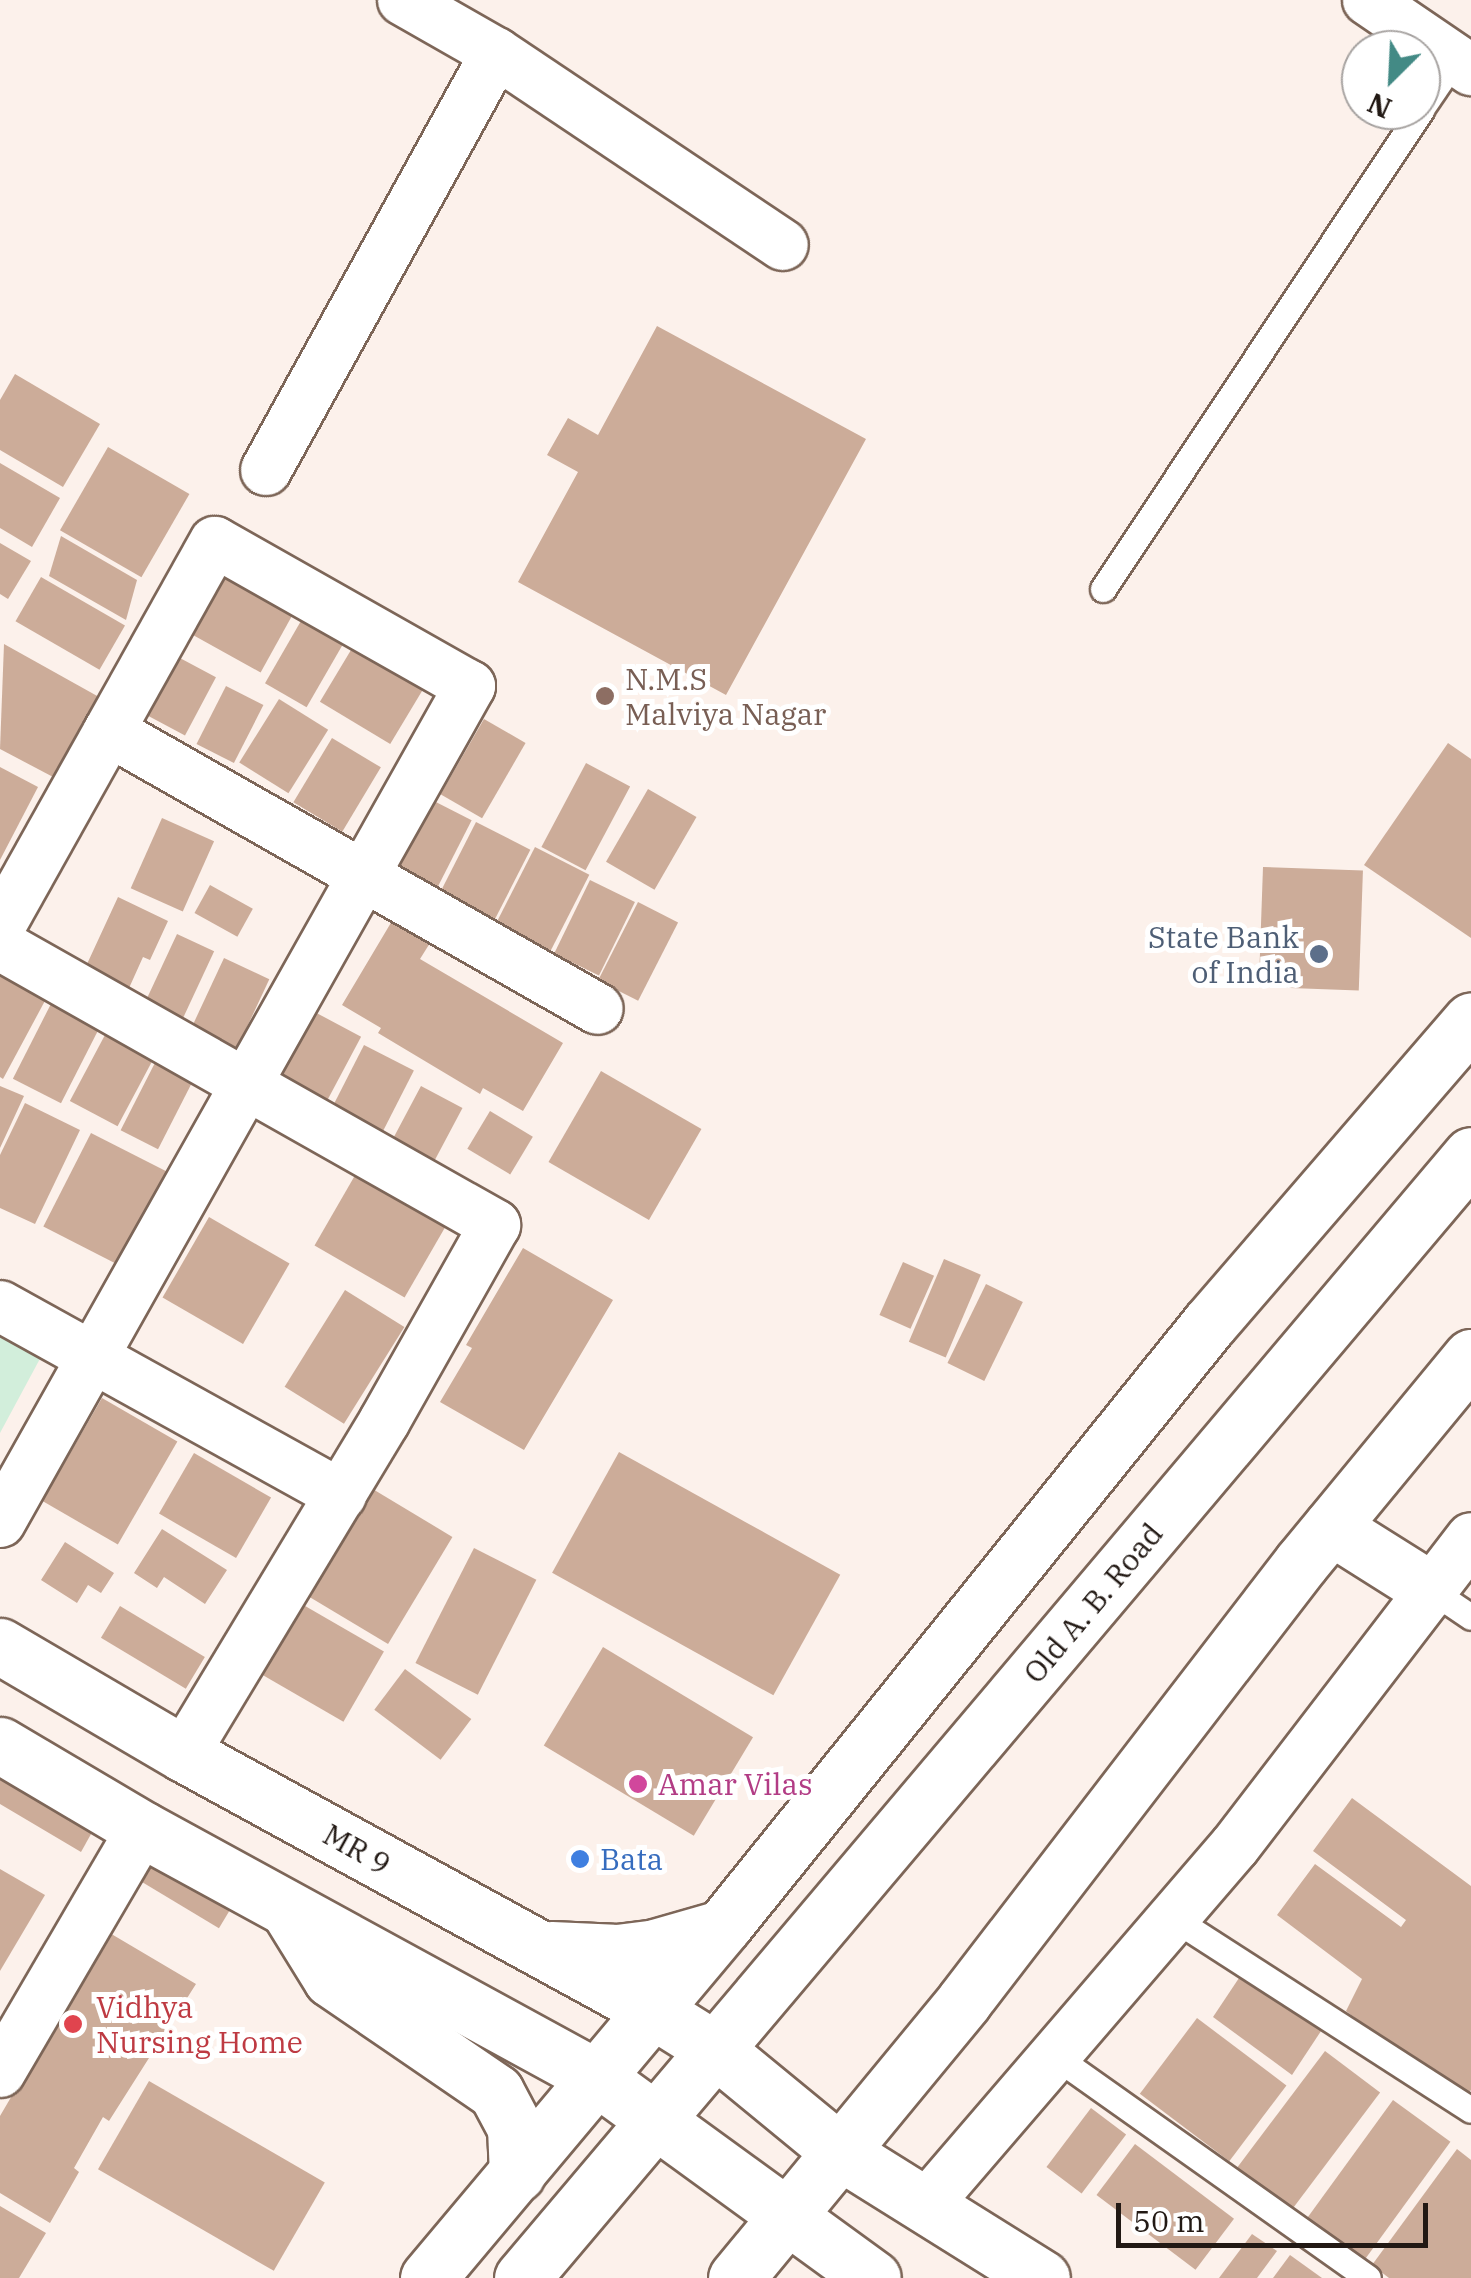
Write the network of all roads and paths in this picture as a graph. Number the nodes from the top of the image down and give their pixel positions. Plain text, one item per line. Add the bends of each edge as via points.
1 (403, 0) edge
2 (1368, 0) edge
3 (496, 53) junction
4 (1463, 64) edge
5 (1441, 88) edge
6 (1408, 130) edge
7 (782, 245) dead end
8 (266, 470) dead end
9 (1103, 589) dead end
10 (109, 731) junction
11 (365, 877) junction
12 (0, 926) edge
13 (0, 945) edge
14 (598, 1009) dead end
15 (1471, 1020) edge
16 (244, 1084) junction
17 (1471, 1155) edge
18 (0, 1306) edge
19 (1471, 1357) edge
20 (92, 1360) junction
21 (341, 1495) junction
22 (0, 1522) edge
23 (1331, 1526) junction
24 (1471, 1538) edge
25 (1451, 1603) edge
26 (0, 1646) edge
27 (0, 1745) edge
28 (184, 1754) junction
29 (142, 1829) junction
30 (288, 1909) junction
31 (1173, 1918) junction
32 (721, 1928) junction
33 (538, 1948) junction
34 (652, 2010) junction
35 (716, 2050) junction
36 (1056, 2056) junction
37 (0, 2072) edge
38 (596, 2077) junction
39 (1471, 2110) edge
40 (656, 2121) junction
41 (840, 2152) junction
42 (517, 2174) junction
43 (927, 2204) junction
44 (786, 2217) junction
45 (737, 2277) edge
46 (428, 2278) edge
47 (522, 2278) edge
48 (873, 2278) edge
49 (1042, 2278) edge
50 (1368, 2278) edge

1 - 3 street
2 - 4 street
3 - 7 street
3 - 8 street
4 - 5 lane
6 - 9 lane
10 - 11 street
10 - 11 street via 216,542 470,686
10 - 12 street
11 - 14 street
11 - 16 street
13 - 16 street
15 - 32 main road via 1210,1324
16 - 20 street
16 - 21 street via 496,1225
17 - 35 main road, Old A. B. Road
18 - 20 street
19 - 23 main road
20 - 21 street
20 - 22 street
21 - 28 street
23 - 25 main road
23 - 41 main road
24 - 25 street
25 - 31 street
26 - 28 main road, MR 9
27 - 29 main road
28 - 33 main road, MR 9
29 - 30 main road
29 - 37 street
30 - 38 main road
30 - 42 main road via 332,1979 496,2092 515,2127
31 - 36 street
31 - 39 lane
32 - 33 main road via 616,1952
32 - 34 main road
33 - 34 main road, MR 9
34 - 35 main road, MR 9
34 - 38 main road
35 - 40 main road, Old A. B. Road
35 - 41 main road, MR 9
36 - 43 street
36 - 50 lane
38 - 40 main road
38 - 42 main road
40 - 44 main road
40 - 47 main road
41 - 43 main road
41 - 44 main road
42 - 46 main road
43 - 49 main road
44 - 45 main road
44 - 48 main road

